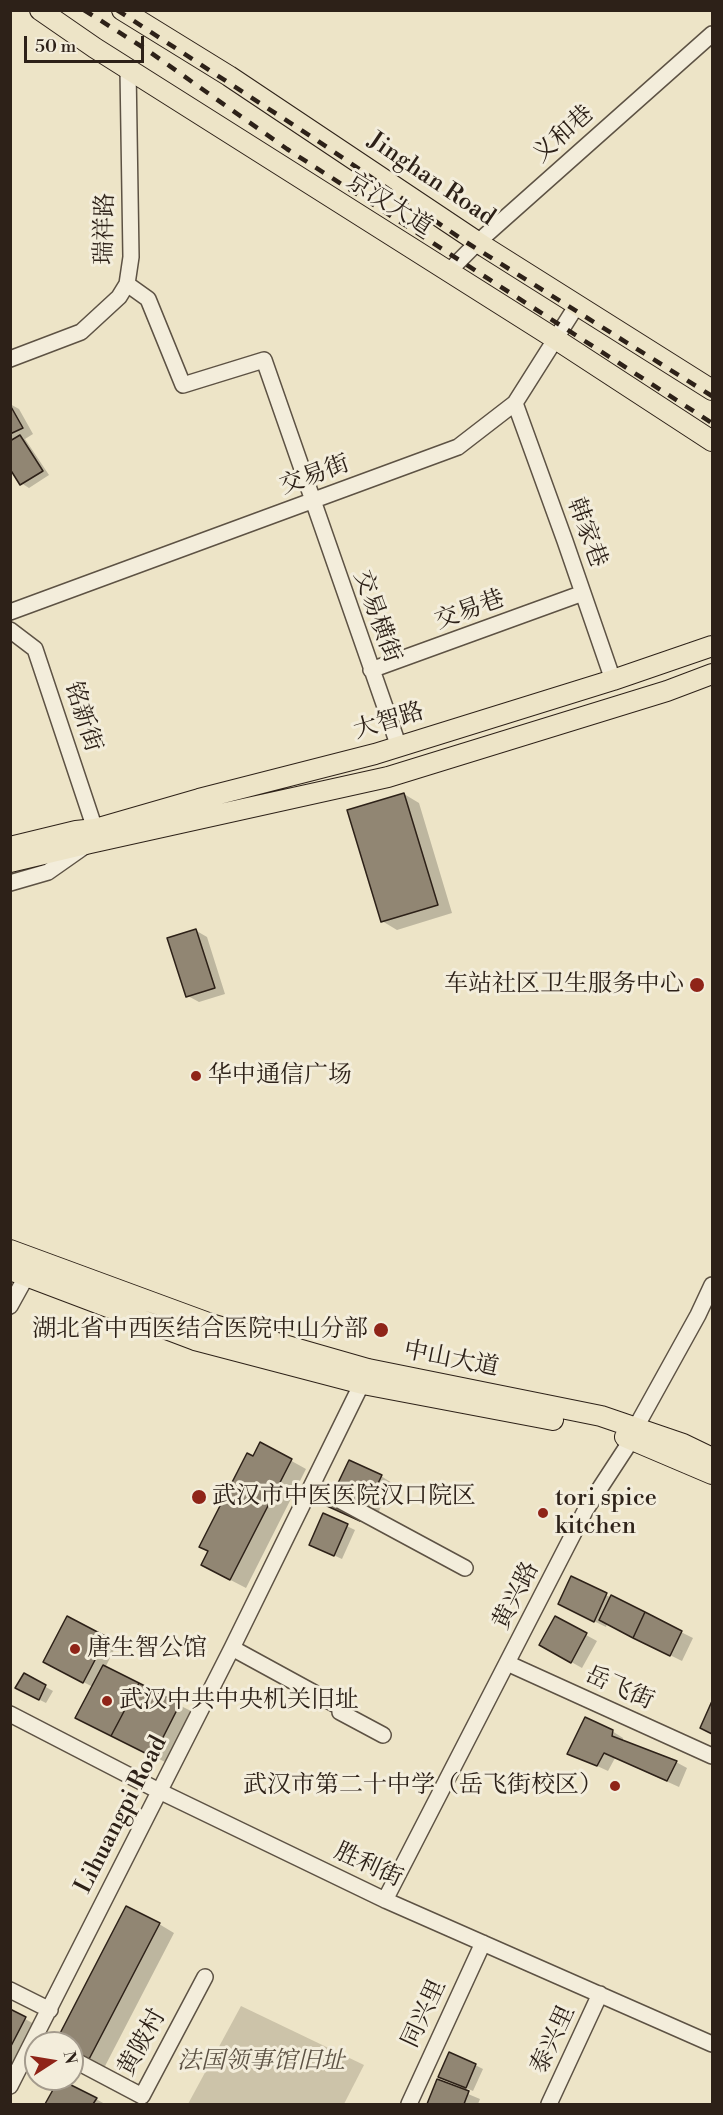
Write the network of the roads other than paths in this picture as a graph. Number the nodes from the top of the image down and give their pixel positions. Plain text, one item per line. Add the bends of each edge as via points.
1 (40, 10) edge
2 (122, 10) edge
3 (145, 17) edge
4 (712, 34) edge
5 (128, 69) junction
6 (478, 242) junction
7 (448, 272) junction
8 (127, 284) junction
9 (577, 305) junction
10 (554, 338) junction
11 (10, 359) edge
12 (712, 390) edge
13 (514, 403) junction
14 (712, 441) edge
15 (311, 501) junction
16 (583, 593) junction
17 (10, 612) edge
18 (10, 630) edge
19 (712, 646) edge
20 (371, 670) junction
21 (712, 674) edge
22 (613, 680) junction
23 (399, 747) junction
24 (87, 834) junction
25 (10, 846) edge
26 (10, 862) edge
27 (10, 883) edge
28 (10, 1250) edge
29 (24, 1269) edge
30 (712, 1285) edge
31 (10, 1306) edge
32 (365, 1377) junction
33 (634, 1433) junction
34 (712, 1458) edge
35 (712, 1474) edge
36 (312, 1486) junction
37 (465, 1568) dead end
38 (232, 1648) junction
39 (507, 1663) junction
40 (10, 1714) edge
41 (383, 1736) dead end
42 (712, 1756) edge
43 (159, 1791) junction
44 (385, 1900) junction
45 (483, 1943) junction
46 (205, 1977) dead end
47 (10, 1990) edge
48 (600, 1994) junction
49 (50, 2010) junction
50 (42, 2031) edge
51 (712, 2044) edge
52 (24, 2064) edge
53 (84, 2065) edge
54 (10, 2086) edge
55 (409, 2104) edge
56 (549, 2104) edge

1 - 5 main road, 京汉大道
2 - 3 main road, Jinghan Road
3 - 6 main road, Jinghan Road
4 - 6 street, 义和巷
5 - 7 main road, 京汉大道
5 - 8 street, 瑞祥路 via 131,257
6 - 7 street, 义和巷
6 - 9 main road, Jinghan Road
7 - 10 main road, 京汉大道
8 - 11 street, 瑞祥路 via 119,297 81,332
8 - 15 street, 交易横街 via 148,299 183,385 264,360
9 - 10 street, 交易街
9 - 12 main road, Jinghan Road
10 - 13 street, 交易街
10 - 14 main road, 京汉大道
13 - 15 street, 交易街 via 458,447
13 - 16 street, 韩家巷
15 - 17 street, 交易街
15 - 20 street, 交易横街
16 - 20 street, 交易巷
16 - 22 street, 韩家巷
18 - 24 street, 铭新街 via 35,649
19 - 22 main road, 大智路
20 - 23 street, 交易横街
21 - 24 main road, 大智路 via 388,777
22 - 23 main road, 大智路
23 - 24 main road, 大智路 via 199,799
24 - 25 main road, 大智路
24 - 26 main road, 大智路
24 - 27 street, 大智路 via 48,872
28 - 29 main road, 中山大道
29 - 31 street
29 - 32 main road, 中山大道 via 211,1324
30 - 33 street, 黄兴路
32 - 33 main road, 中山大道 via 601,1416
32 - 36 street, Lihuangpi Road
33 - 34 main road, 中山大道 via 683,1444
33 - 35 main road, 中山大道
33 - 39 street, 黄兴路 via 585,1511
36 - 37 street
36 - 38 street, Lihuangpi Road
38 - 41 street via 340,1707 340,1712
38 - 43 street, Lihuangpi Road
39 - 42 street, 岳飞街
39 - 44 street, 黄兴路
40 - 43 street, 胜利街
43 - 44 street, 胜利街
43 - 49 street, Lihuangpi Road
44 - 45 street, 胜利街
45 - 48 street, 胜利街
45 - 55 street, 同兴里
46 - 53 street, 黄陂村 via 142,2096
47 - 49 street
48 - 51 street, 胜利街
48 - 56 street, 泰兴里
49 - 50 street, Lihuangpi Road
52 - 54 street, Lihuangpi Road

